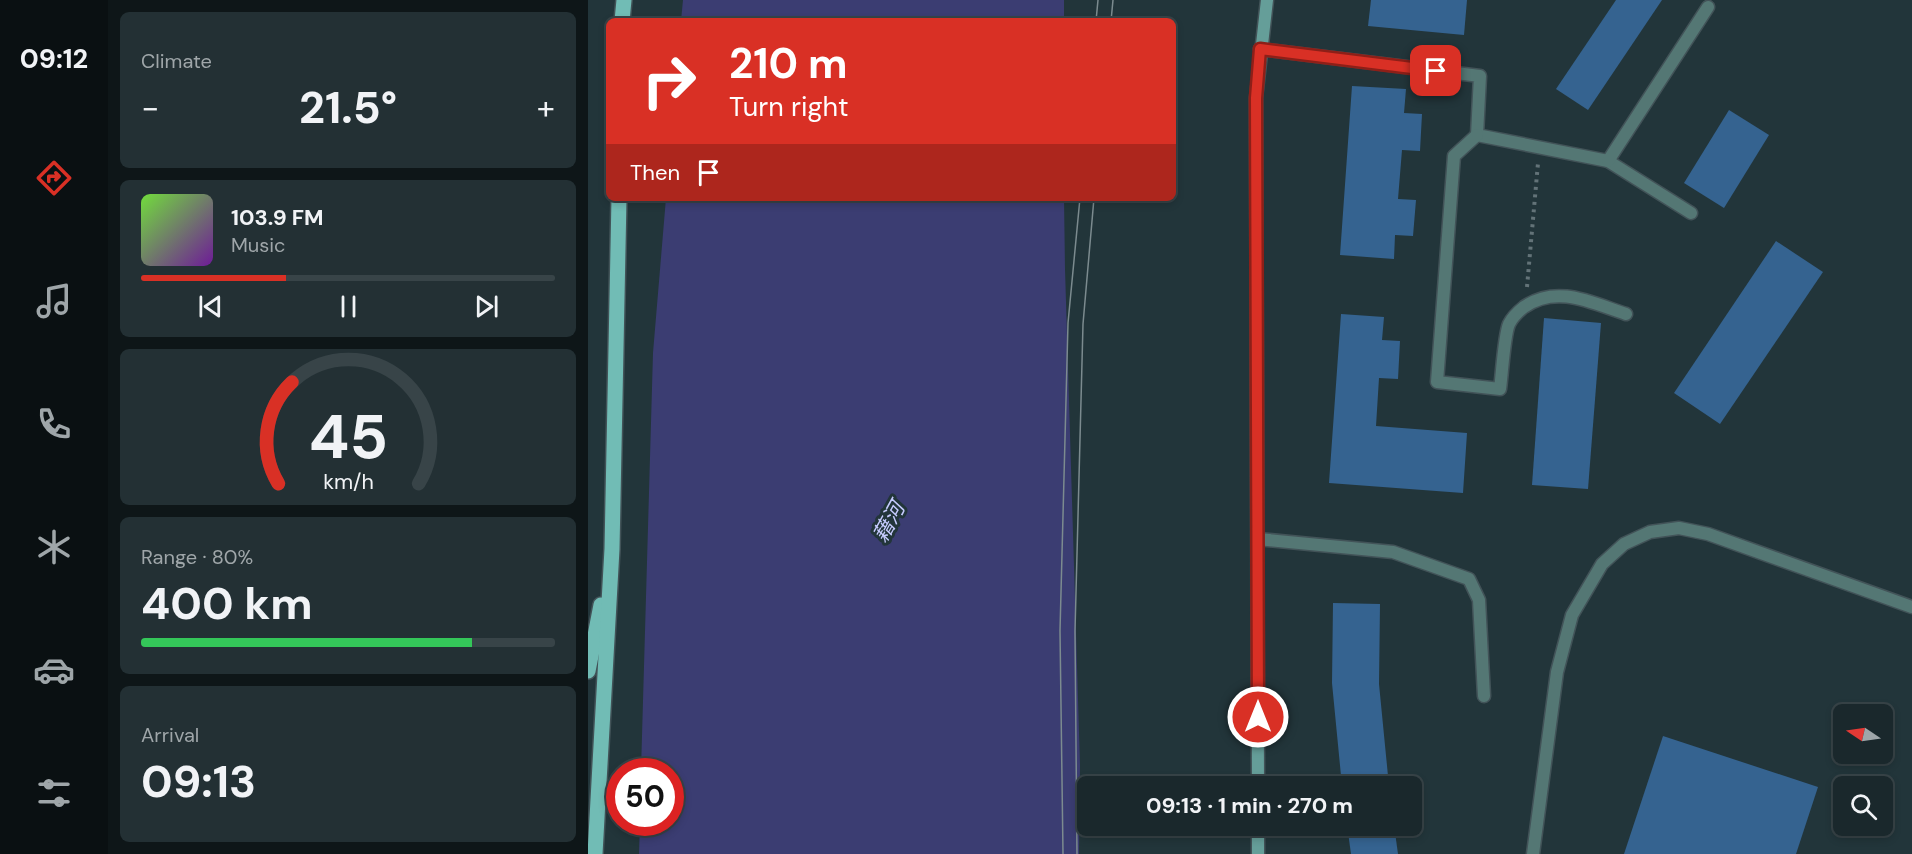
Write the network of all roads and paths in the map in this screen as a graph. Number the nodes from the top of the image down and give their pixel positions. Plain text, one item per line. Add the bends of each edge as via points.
1 (624, 0) edge
2 (1267, 0) edge
3 (1708, 7) dead end
4 (622, 18) edge
5 (1260, 49) junction
6 (1477, 135) junction
7 (1539, 147) junction
8 (1608, 161) junction
9 (619, 201) edge
10 (1691, 213) dead end
11 (1525, 306) junction
12 (1626, 314) dead end
13 (1258, 539) junction
14 (612, 549) junction
15 (1912, 607) edge
16 (588, 671) edge
17 (1484, 696) dead end
18 (1258, 776) edge
19 (1258, 836) edge
20 (595, 854) edge
21 (1258, 854) edge
22 (1533, 854) edge

1 - 4 main road
2 - 5 main road
3 - 8 street
5 - 6 street via 1480,76
5 - 13 main road via 1256,98
6 - 7 street
6 - 11 street via 1454,156 1437,382 1500,389 1509,325
7 - 8 street
7 - 11 path
8 - 10 street
9 - 14 main road
11 - 12 street via 1548,296 1565,295
13 - 17 street via 1393,552 1469,579 1479,600
13 - 18 main road
14 - 16 main road
14 - 20 main road
15 - 22 street via 1708,534 1679,528 1650,531 1624,544 1602,564 1572,615 1557,672
19 - 21 main road

